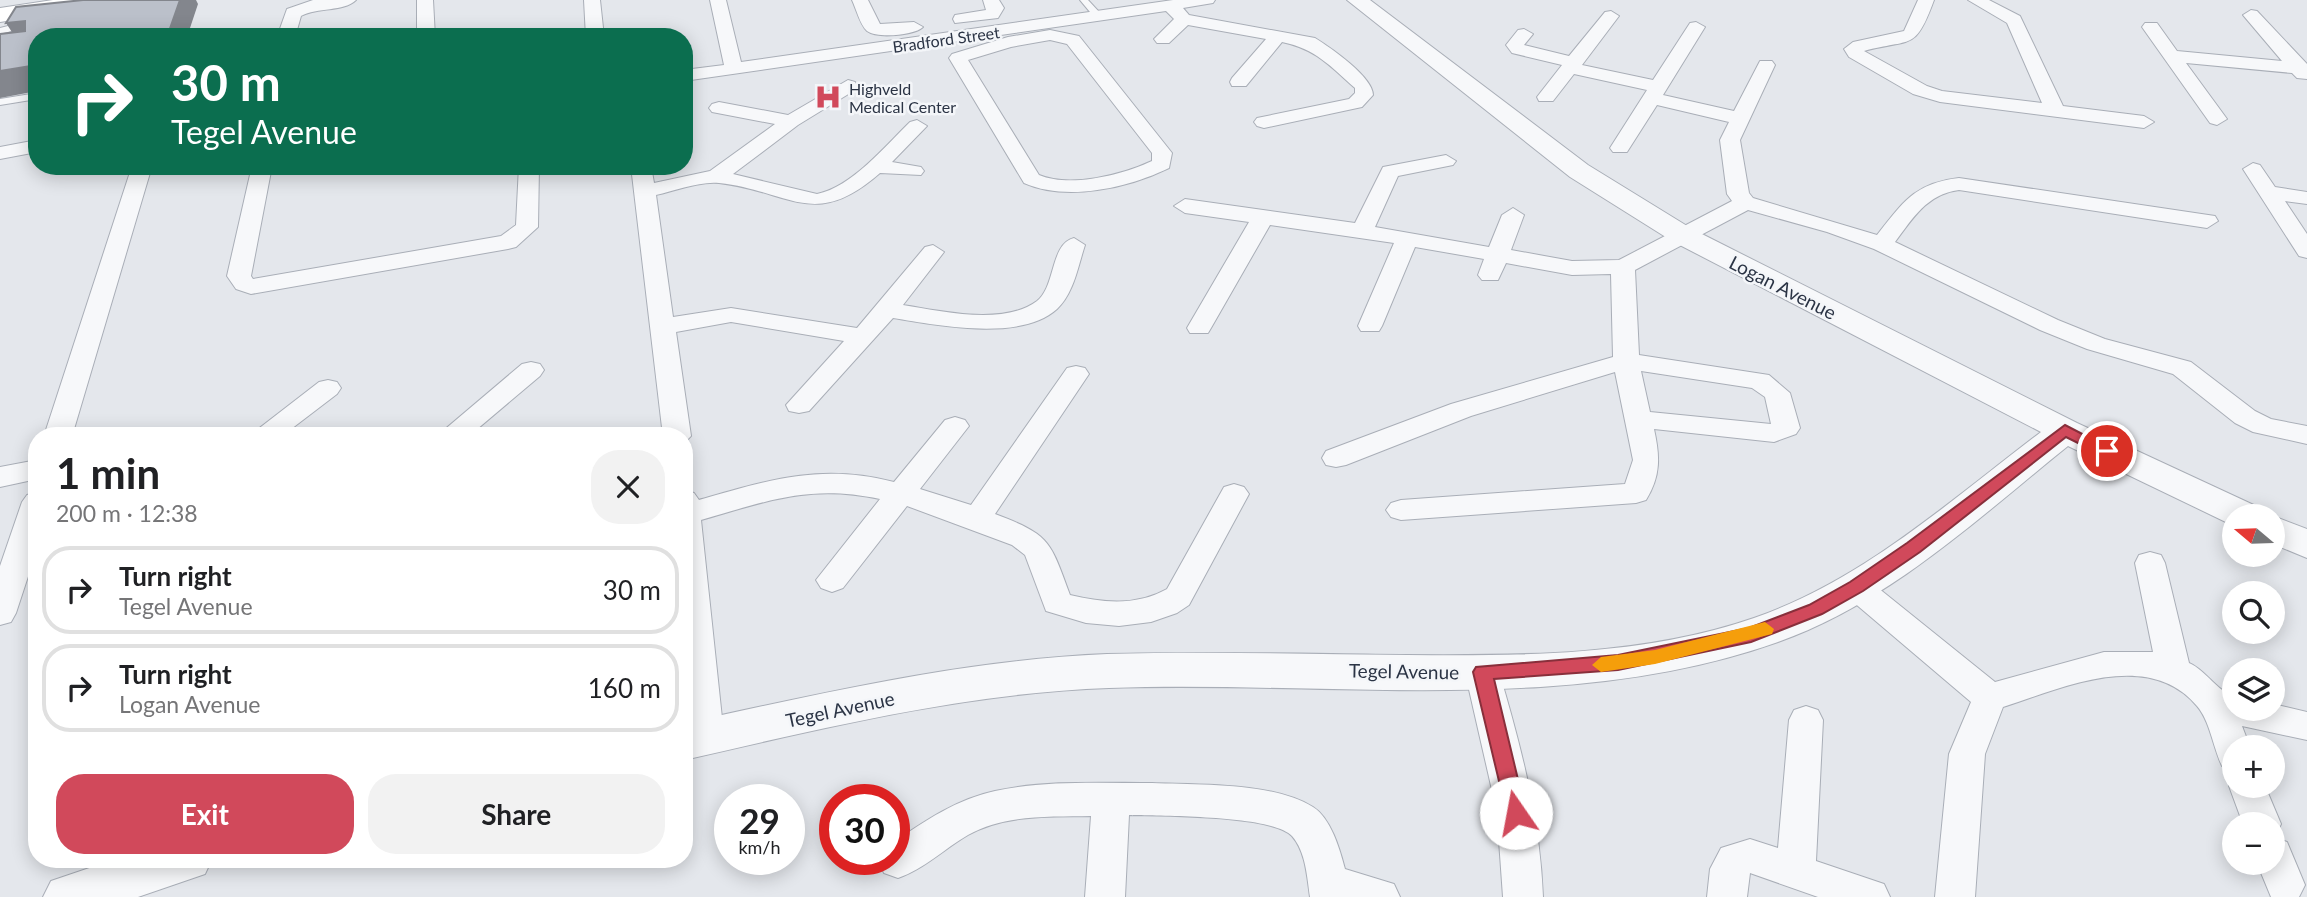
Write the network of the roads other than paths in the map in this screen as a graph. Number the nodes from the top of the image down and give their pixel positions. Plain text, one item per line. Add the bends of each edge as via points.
1 (19, 0) edge
2 (348, 0) edge
3 (425, 0) edge
4 (592, 0) edge
5 (718, 0) edge
6 (860, 0) edge
7 (991, 0) edge
8 (1084, 0) edge
9 (1207, 0) edge
10 (1357, 0) edge
11 (1926, 0) edge
12 (1976, 0) edge
13 (0, 2) edge
14 (100, 4) edge
15 (1177, 13) junction
16 (0, 15) edge
17 (1251, 15) dead end
18 (2251, 15) dead end
19 (1098, 16) junction
20 (1611, 16) dead end
21 (40, 23) edge
22 (1696, 27) dead end
23 (2151, 27) dead end
24 (289, 28) edge
25 (426, 28) edge
26 (594, 28) edge
27 (1236, 29) junction
28 (0, 31) edge
29 (950, 33) junction
30 (1524, 34) dead end
31 (1278, 36) junction
32 (1163, 39) dead end
33 (729, 47) junction
34 (2173, 56) junction
35 (958, 58) junction
36 (693, 59) edge
37 (1572, 65) junction
38 (1766, 65) dead end
39 (734, 69) junction
40 (2304, 72) edge
41 (693, 75) edge
42 (1239, 82) dead end
43 (848, 86) dead end
44 (1656, 92) junction
45 (28, 97) edge
46 (1546, 97) dead end
47 (0, 102) edge
48 (719, 108) dead end
49 (2055, 110) junction
50 (1739, 118) junction
51 (2217, 119) dead end
52 (791, 121) junction
53 (1264, 122) dead end
54 (2144, 122) dead end
55 (917, 125) dead end
56 (28, 148) edge
57 (1620, 148) dead end
58 (0, 153) edge
59 (1446, 161) dead end
60 (873, 166) junction
61 (2253, 169) dead end
62 (914, 171) dead end
63 (139, 175) edge
64 (260, 175) edge
65 (529, 175) edge
66 (642, 175) edge
67 (717, 176) junction
68 (645, 191) junction
69 (2266, 192) junction
70 (2307, 198) edge
71 (1745, 203) junction
72 (1185, 206) dead end
73 (1513, 215) dead end
74 (1263, 217) junction
75 (2207, 221) dead end
76 (1362, 232) junction
77 (1682, 235) junction
78 (1407, 239) junction
79 (1882, 244) junction
80 (1074, 246) dead end
81 (2307, 251) edge
82 (933, 252) dead end
83 (1493, 265) junction
84 (1623, 267) junction
85 (887, 310) junction
86 (664, 326) junction
87 (1370, 326) dead end
88 (1199, 328) dead end
89 (861, 336) junction
90 (1626, 361) junction
91 (531, 370) dead end
92 (1076, 374) dead end
93 (328, 388) dead end
94 (799, 405) dead end
95 (1638, 419) junction
96 (955, 426) dead end
97 (61, 427) edge
98 (275, 427) edge
99 (462, 427) edge
100 (676, 427) edge
101 (2065, 430) junction
102 (2307, 435) edge
103 (1336, 458) dead end
104 (28, 471) edge
105 (0, 477) edge
106 (1234, 494) dead end
107 (901, 495) junction
108 (693, 505) edge
109 (2222, 505) edge
110 (1401, 510) dead end
111 (976, 520) junction
112 (28, 529) edge
113 (2286, 535) edge
114 (2307, 544) edge
115 (2150, 563) dead end
116 (832, 580) dead end
117 (1856, 587) junction
118 (0, 613) edge
119 (2174, 670) junction
120 (1482, 672) junction
121 (693, 693) edge
122 (1990, 698) junction
123 (2216, 706) junction
124 (1806, 720) dead end
125 (2307, 726) edge
126 (2227, 735) edge
127 (695, 740) edge
128 (1111, 800) junction
129 (910, 853) edge
130 (160, 868) edge
131 (1796, 869) junction
132 (1329, 890) edge
133 (68, 897) edge
134 (1105, 897) edge
135 (1380, 897) edge
136 (1523, 897) edge
137 (1727, 897) edge
138 (1870, 897) edge
139 (1955, 897) edge

1 - 13 main road
2 - 24 street via 306,6 293,13
3 - 25 street
4 - 26 street
5 - 33 street
6 - 29 street via 878,29
7 - 29 street via 996,8 992,14
8 - 19 lane
9 - 15 street, Bradford Street
10 - 77 street, Logan Avenue via 1579,171
11 - 49 street via 1910,35 1858,46 1854,53 1929,93
12 - 49 street via 2014,20
14 - 16 main road
15 - 19 street, Bradford Street
15 - 27 street
15 - 32 street
17 - 27 street
18 - 40 street
19 - 29 street, Bradford Street
20 - 37 street
21 - 28 lane
22 - 44 street
23 - 34 street
27 - 31 street
29 - 35 street
29 - 39 street, Bradford Street
30 - 37 street via 1515,45 1518,50
31 - 42 street
31 - 53 street via 1309,42 1324,51 1364,87 1364,95 1344,106
33 - 36 street
33 - 39 street
34 - 40 street
34 - 51 street
35 - 35 street via 1008,42 1069,38 1162,153 1162,164 1143,173 1082,183 1039,184 1031,179
37 - 44 street
37 - 46 street
38 - 50 street
39 - 41 street, Bradford Street
43 - 52 street
44 - 50 street
44 - 57 street
45 - 47 lane
48 - 52 street
49 - 54 street
50 - 71 street via 1732,130 1731,149 1738,194
52 - 67 street
55 - 60 street
56 - 58 street
59 - 76 street via 1390,171
60 - 62 street
60 - 67 street via 842,192 822,200
61 - 69 street
63 - 97 street
64 - 65 street via 239,276 251,288 509,242 527,227
66 - 68 street
67 - 68 street
68 - 86 street
69 - 70 street
69 - 81 street
71 - 77 street
71 - 79 street
72 - 74 street
73 - 83 street
74 - 76 street
74 - 88 street
75 - 79 street via 1944,183 1919,195
76 - 78 street
77 - 84 street
77 - 101 street, Logan Avenue
78 - 83 street
78 - 87 street
79 - 102 street via 2049,325 2096,344 2182,368 2245,417 2263,426
80 - 85 street via 1052,298 1036,312 968,321
82 - 85 street
83 - 84 street
84 - 90 street
85 - 89 street
86 - 89 street via 731,316
86 - 100 street
89 - 94 street
90 - 95 street
90 - 95 street via 1760,382 1777,393 1786,428 1773,433
90 - 103 street via 1461,410
91 - 99 street
92 - 111 street
93 - 98 street
95 - 110 street via 1647,460 1636,493
96 - 107 street
101 - 109 street, Logan Avenue
101 - 117 street, Tegel Avenue
104 - 105 street
106 - 111 street via 1178,597 1170,604 1124,613 1095,613 1057,603 1038,550 1023,537
107 - 108 street via 837,482 809,482
107 - 111 street
107 - 116 street
112 - 118 street
113 - 114 street
115 - 119 street
117 - 120 street, Tegel Avenue via 1815,610 1751,634 1655,657 1559,669
117 - 122 street
119 - 122 street via 2124,661
119 - 123 street via 2197,685
120 - 127 street, Tegel Avenue via 1194,670 1034,675 928,691
120 - 136 street via 1520,836
121 - 127 street
122 - 139 street via 1967,754
123 - 125 street
123 - 126 street
124 - 131 street
128 - 129 street via 998,806 959,820
128 - 132 street via 1181,800 1287,812 1300,819 1316,839
128 - 134 street
130 - 133 street
131 - 137 street via 1740,856 1729,869
131 - 138 street
132 - 135 street

